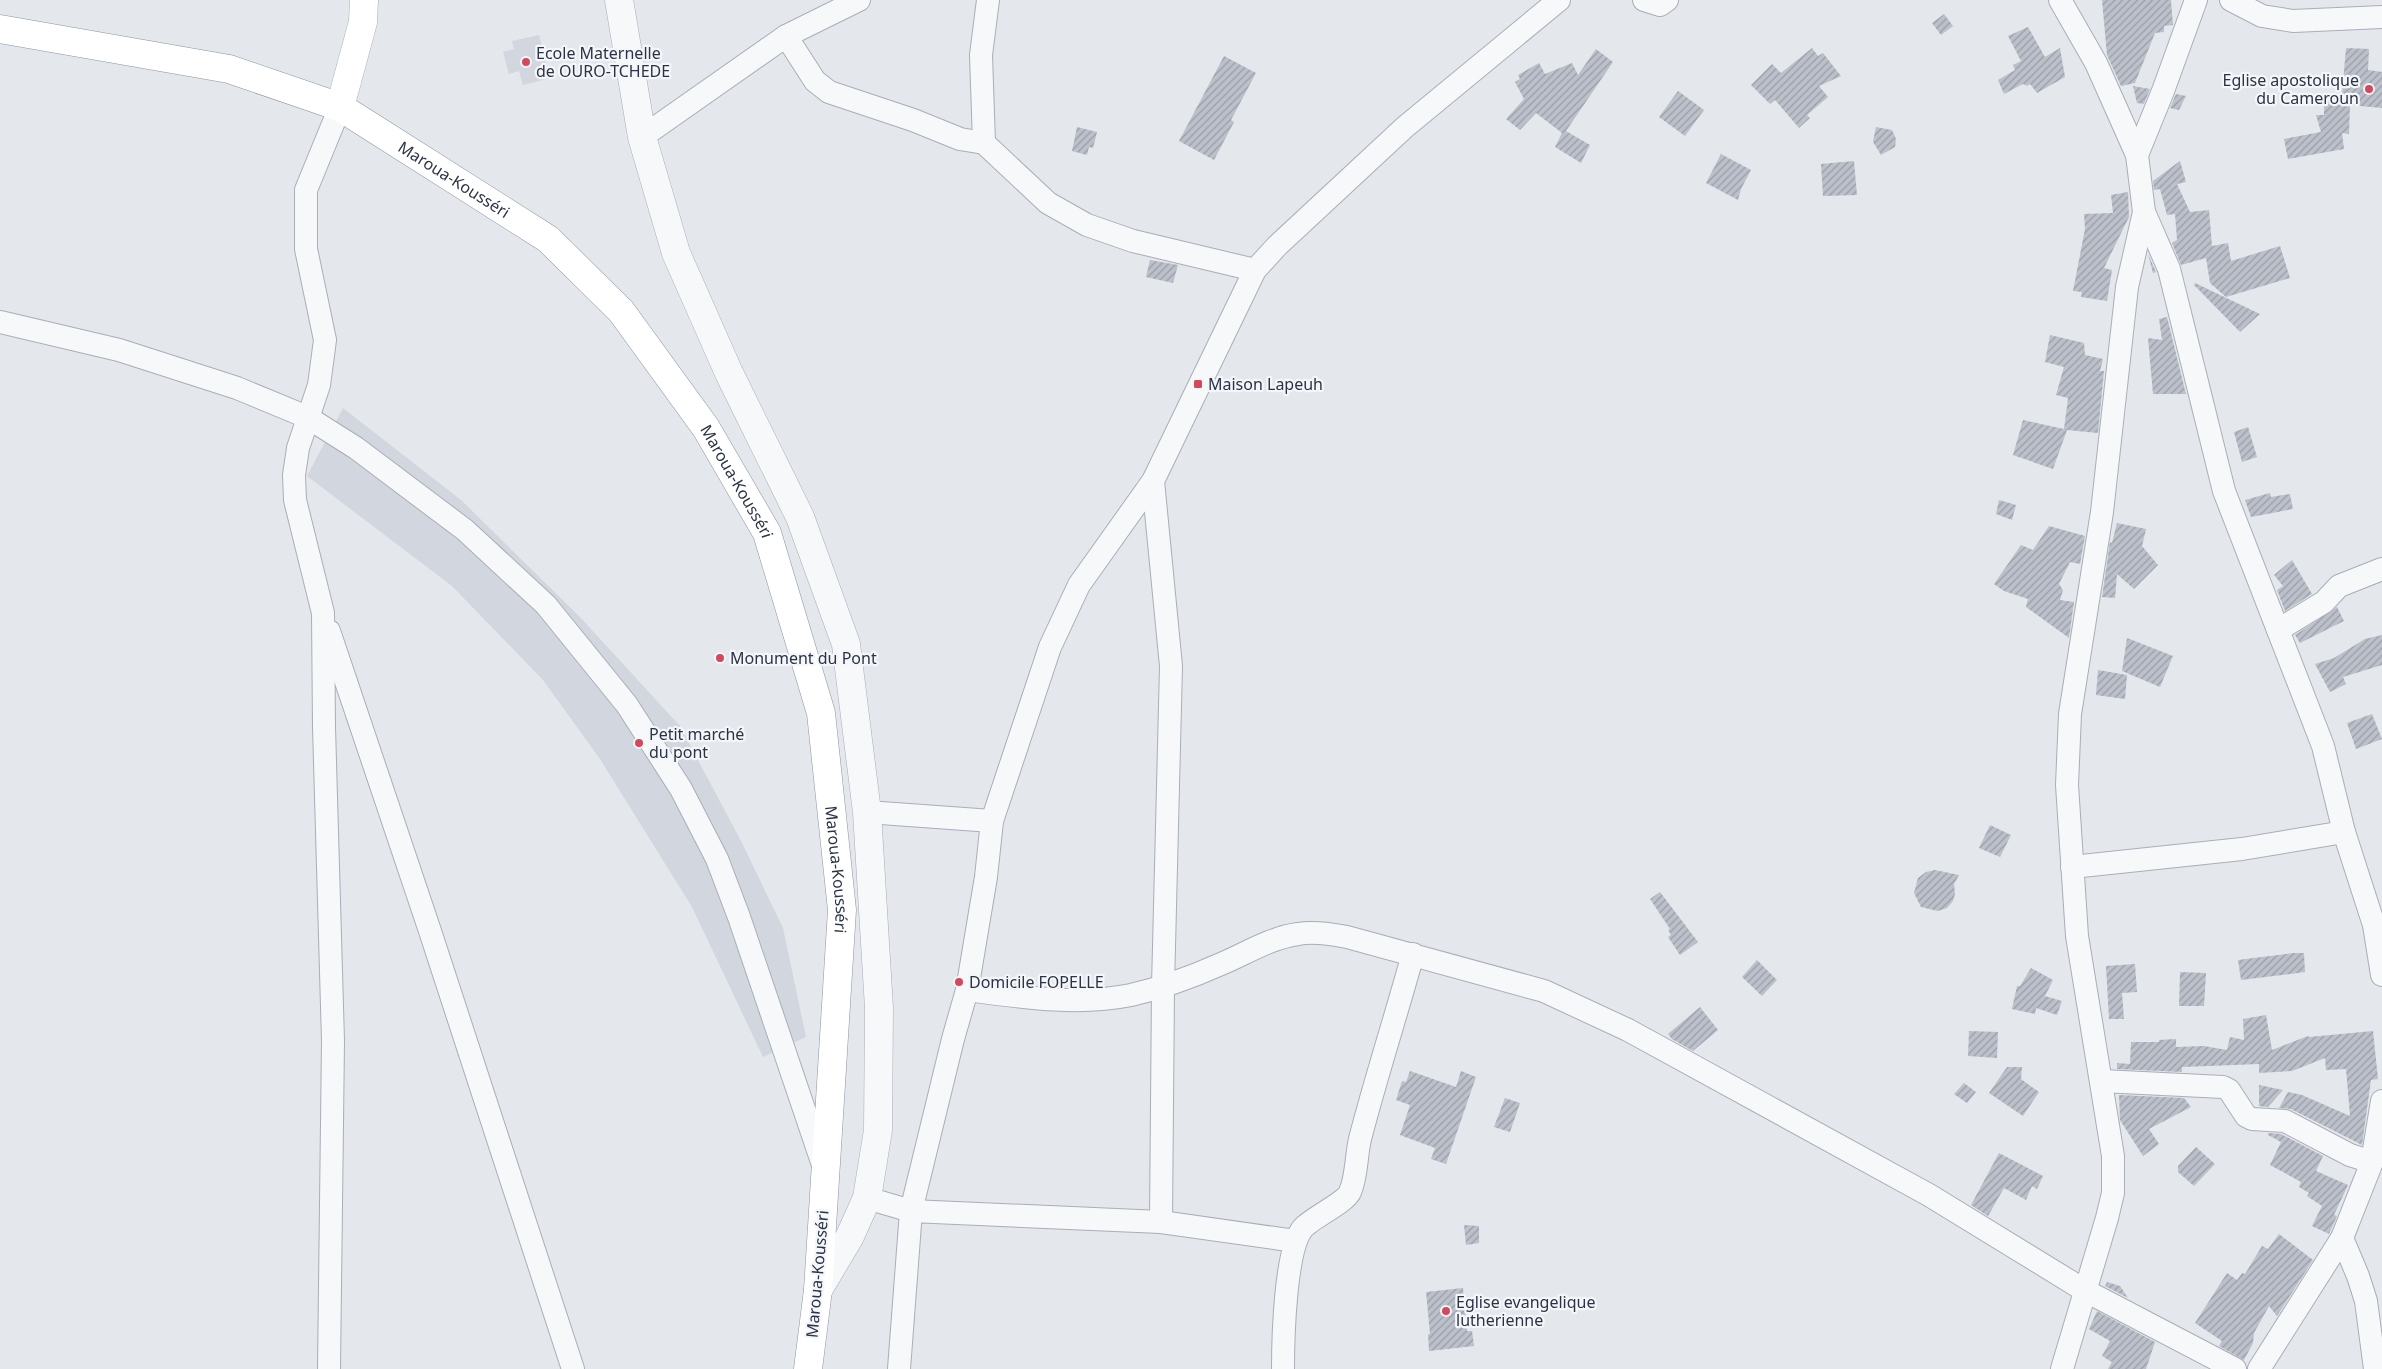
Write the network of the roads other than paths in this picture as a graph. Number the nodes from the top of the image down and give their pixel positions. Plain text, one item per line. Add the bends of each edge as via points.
1 (364, 0) edge
2 (619, 0) edge
3 (859, 0) edge
4 (988, 0) edge
5 (1559, 0) edge
6 (1644, 0) edge
7 (1667, 0) edge
8 (2060, 0) edge
9 (2196, 0) edge
10 (2231, 0) edge
11 (2382, 17) edge
12 (0, 29) edge
13 (786, 36) junction
14 (340, 107) junction
15 (642, 137) junction
16 (984, 143) junction
17 (2137, 155) junction
18 (2144, 212) junction
19 (1255, 270) junction
20 (0, 322) edge
21 (307, 417) junction
22 (1153, 481) junction
23 (2382, 569) edge
24 (324, 613) junction
25 (2278, 630) junction
26 (867, 812) junction
27 (992, 821) junction
28 (2344, 832) junction
29 (2072, 867) junction
30 (2378, 922) edge
31 (1413, 954) junction
32 (2382, 975) edge
33 (1163, 987) junction
34 (967, 990) junction
35 (2102, 1081) junction
36 (2382, 1101) edge
37 (2372, 1162) junction
38 (825, 1171) junction
39 (867, 1198) junction
40 (911, 1212) junction
41 (1161, 1222) junction
42 (2342, 1238) junction
43 (1295, 1241) junction
44 (818, 1290) junction
45 (2084, 1290) junction
46 (329, 1369) edge
47 (572, 1369) edge
48 (808, 1369) edge
49 (899, 1369) edge
50 (1283, 1369) edge
51 (2062, 1369) edge
52 (2235, 1369) edge
53 (2259, 1369) edge
54 (2375, 1369) edge

1 - 14 main road via 363,22
2 - 15 street
3 - 13 street
4 - 16 street via 981,54
5 - 19 street via 1405,127
6 - 7 street via 1660,5
8 - 17 street via 2096,63
9 - 17 street
10 - 11 street via 2262,16 2293,21
12 - 14 main road, Maroua-Kousséri via 229,69
13 - 15 street
13 - 16 street via 815,81 829,92 960,139
14 - 21 street via 306,190 306,249 325,340 319,385
14 - 38 main road, Maroua-Kousséri via 548,239 621,311 706,428 767,533 821,713 842,910
15 - 26 street via 676,253 729,373 800,517 846,644
16 - 19 street via 1048,203 1087,225 1133,241
17 - 18 street
18 - 25 street via 2169,269 2224,491
18 - 29 street via 2127,288 2102,512 2070,714 2067,785
19 - 22 street
20 - 21 street via 119,350 237,388
21 - 24 street via 294,474 295,500
21 - 38 street via 356,448 465,530 546,605 627,705 682,788 717,859
22 - 27 street via 1075,594 1050,647
22 - 33 street via 1171,666
23 - 25 street via 2339,586 2324,602
24 - 46 street via 333,1041
24 - 47 street
25 - 28 street via 2323,746
26 - 27 street
26 - 39 street via 879,1008 878,1130
27 - 34 street
28 - 29 street via 2242,849
28 - 30 street
29 - 35 street via 2077,936
30 - 32 street
31 - 33 street via 1327,933 1300,933 1277,938
31 - 43 street via 1360,1141 1350,1192 1303,1228
31 - 45 street via 1544,991 1628,1030 1929,1195
33 - 34 street via 1083,1000 1036,999
33 - 41 street
34 - 40 street
35 - 37 street via 2223,1087 2229,1090 2246,1116 2285,1121
35 - 45 street via 2113,1156 2113,1193
36 - 37 street
37 - 42 street
38 - 44 main road, Maroua-Kousséri
39 - 40 street
39 - 44 street via 850,1236
40 - 41 street
40 - 49 street
41 - 43 street
42 - 53 street
42 - 54 street via 2366,1301
43 - 50 street via 1282,1324
44 - 48 main road, Maroua-Kousséri
45 - 51 street
45 - 52 street

